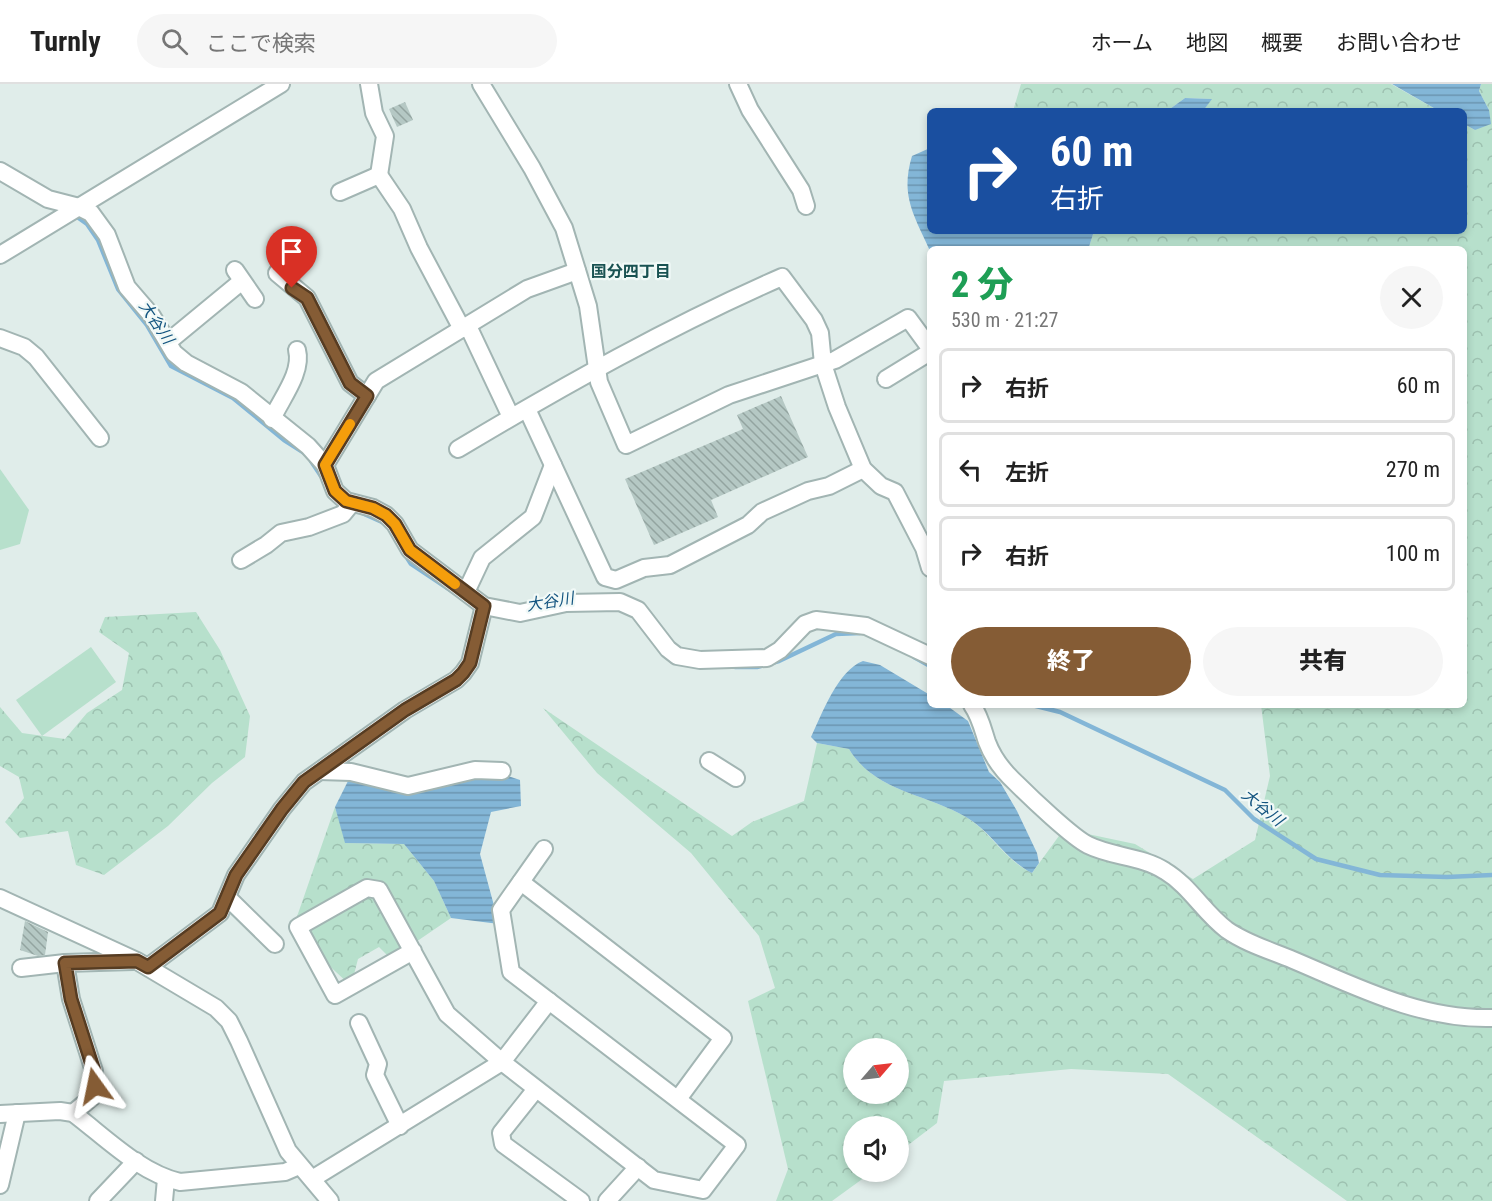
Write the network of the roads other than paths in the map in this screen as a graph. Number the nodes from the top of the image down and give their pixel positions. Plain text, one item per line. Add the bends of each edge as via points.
1 (281, 84) edge
2 (369, 84) edge
3 (481, 84) edge
4 (738, 84) edge
5 (0, 171) edge
6 (379, 175) junction
7 (340, 192) dead end
8 (806, 206) dead end
9 (76, 208) junction
10 (0, 255) edge
11 (578, 271) junction
12 (277, 273) dead end
13 (255, 299) dead end
14 (465, 328) junction
15 (0, 338) edge
16 (168, 342) junction
17 (927, 346) edge
18 (297, 350) dead end
19 (927, 352) edge
20 (823, 364) junction
21 (597, 370) junction
22 (886, 379) dead end
23 (367, 396) junction
24 (527, 409) junction
25 (511, 417) junction
26 (272, 419) junction
27 (100, 438) dead end
28 (458, 449) dead end
29 (325, 465) junction
30 (553, 465) junction
31 (863, 469) junction
32 (352, 503) junction
33 (927, 558) edge
34 (241, 560) dead end
35 (616, 580) junction
36 (466, 592) junction
37 (620, 602) junction
38 (484, 606) junction
39 (927, 655) edge
40 (973, 708) edge
41 (709, 761) dead end
42 (320, 771) junction
43 (502, 771) dead end
44 (736, 778) dead end
45 (544, 849) dead end
46 (521, 882) junction
47 (227, 897) junction
48 (0, 898) edge
49 (275, 944) dead end
50 (413, 951) junction
51 (65, 963) junction
52 (142, 964) junction
53 (21, 968) dead end
54 (549, 1001) junction
55 (1492, 1018) edge
56 (359, 1023) dead end
57 (502, 1062) junction
58 (536, 1089) junction
59 (678, 1099) junction
60 (8, 1113) edge
61 (73, 1113) junction
62 (400, 1126) junction
63 (136, 1161) junction
64 (299, 1166) junction
65 (638, 1167) junction
66 (166, 1179) junction
67 (312, 1179) junction
68 (0, 1185) edge
69 (98, 1201) edge
70 (164, 1201) edge
71 (330, 1201) edge
72 (581, 1201) edge
73 (607, 1201) edge

1 - 9 street
2 - 6 street via 374,113 385,136
3 - 11 street via 560,218
4 - 8 street via 801,190
5 - 9 street via 48,199
6 - 7 street
6 - 14 street via 402,209 419,248
9 - 10 street
9 - 16 street via 100,223 127,287
11 - 14 street via 527,289
11 - 21 street via 588,306
12 - 23 street via 307,298 350,383
13 - 16 street via 238,276
14 - 23 street via 376,381
14 - 25 street
15 - 27 street via 24,347 36,357
16 - 26 street via 186,363 241,392
17 - 20 street via 908,318
18 - 26 street via 295,374
19 - 22 street
20 - 21 street via 729,395 626,445
20 - 21 street via 818,327 782,277 706,310
20 - 31 street
21 - 24 street
23 - 29 street
24 - 25 street
24 - 30 street
25 - 28 street
26 - 29 street via 308,446
29 - 32 street via 335,491
30 - 35 street via 605,577
30 - 36 street via 533,517 482,558
31 - 33 street via 880,486 895,492
31 - 35 street via 762,512 748,525 670,566 644,568
32 - 34 street via 343,514 281,533
32 - 36 street via 386,515 410,550
35 - 37 street
36 - 38 street
37 - 38 street via 566,603 520,613
37 - 39 street via 638,610 677,656 700,660 767,658 805,624 816,620 866,626
38 - 42 street via 470,663 463,673
40 - 55 street via 998,763 1058,820 1088,845 1144,860 1166,871 1234,934 1364,991 1456,1017
41 - 44 street
42 - 43 street via 351,772 408,786 475,770
42 - 47 street via 304,782 282,809 236,875
45 - 46 street
46 - 54 street via 501,909 511,972
46 - 59 street via 723,1038
47 - 49 street
47 - 52 street via 210,923
48 - 52 street
50 - 50 street via 379,890 368,888 298,927 335,995
50 - 57 street via 447,1014
51 - 52 street
51 - 53 street
51 - 61 street via 95,1086 92,1097
52 - 64 street via 200,997 229,1021 288,1151
54 - 57 street
54 - 59 street
56 - 62 street via 378,1064 375,1076
57 - 58 street
57 - 62 street
58 - 65 street
58 - 72 street via 501,1133 502,1144
59 - 65 street via 737,1144 703,1190 654,1180
60 - 61 street
60 - 68 street
61 - 63 street
62 - 67 street
63 - 66 street
63 - 69 street
64 - 66 street via 285,1172 194,1182
64 - 67 street
65 - 73 street
66 - 70 street
67 - 71 street

